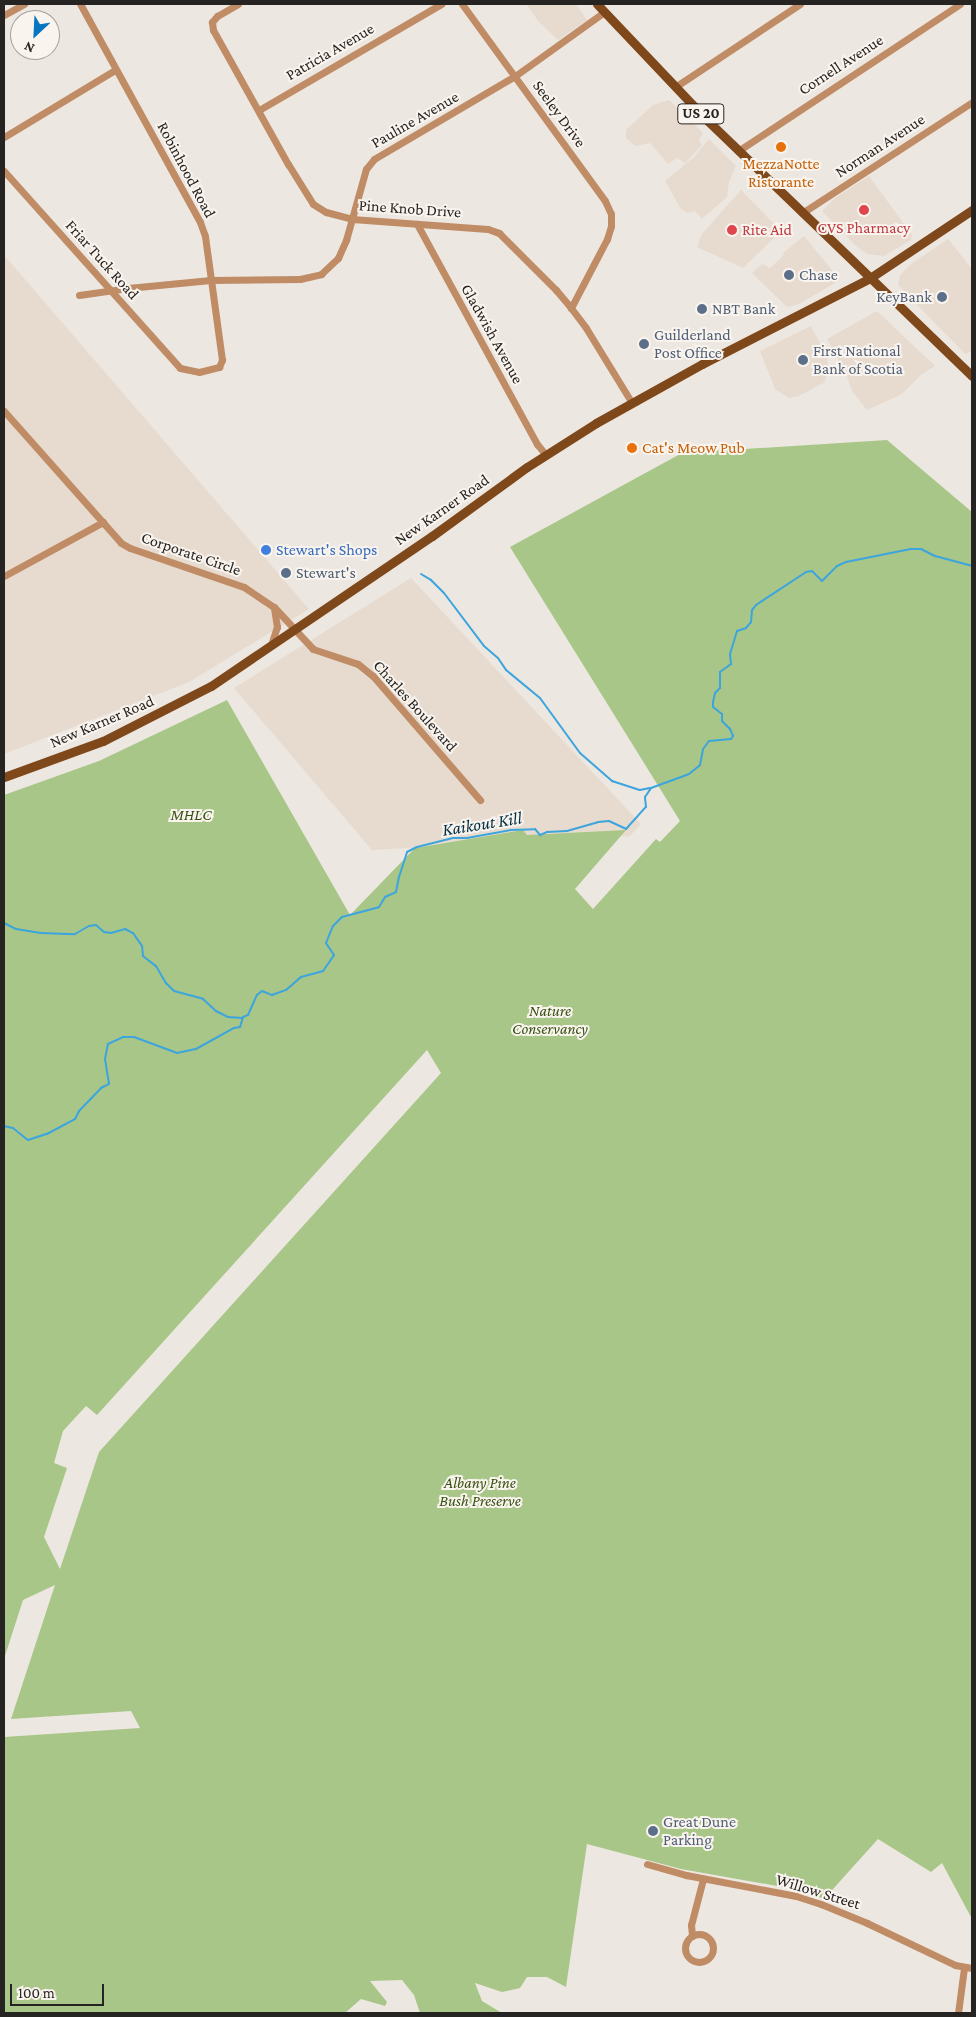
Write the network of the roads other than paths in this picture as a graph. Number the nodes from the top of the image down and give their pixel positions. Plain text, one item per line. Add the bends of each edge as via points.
1 (24, 4) edge
2 (80, 4) edge
3 (238, 4) edge
4 (441, 4) edge
5 (462, 4) edge
6 (597, 4) edge
7 (800, 4) edge
8 (960, 4) edge
9 (604, 12) junction
10 (4, 15) edge
11 (115, 70) junction
12 (515, 76) junction
13 (675, 87) junction
14 (972, 102) edge
15 (259, 110) junction
16 (4, 137) edge
17 (738, 151) junction
18 (4, 171) edge
19 (972, 210) edge
20 (802, 213) junction
21 (352, 219) junction
22 (417, 224) junction
23 (870, 278) junction
24 (211, 280) junction
25 (111, 291) junction
26 (79, 295) dead end
27 (571, 308) junction
28 (180, 368) joint
29 (972, 376) edge
30 (632, 403) junction
31 (4, 411) edge
32 (546, 455) junction
33 (103, 522) junction
34 (4, 576) edge
35 (274, 607) junction
36 (295, 629) junction
37 (268, 648) junction
38 (4, 777) edge
39 (480, 800) dead end
40 (647, 1864) dead end
41 (703, 1879) junction
42 (692, 1936) junction
43 (968, 1968) edge
44 (958, 2013) edge

1 - 10 street
2 - 11 street, Robinhood Road
3 - 15 street, Pine Knob Drive via 217,16 212,22 213,30
4 - 15 street, Patricia Avenue
5 - 12 street, Seeley Drive
6 - 9 main road, US 20
7 - 13 street
8 - 17 street, Cornell Avenue
9 - 12 street, Pauline Avenue
9 - 13 main road, US 20
11 - 16 street
11 - 24 street, Robinhood Road via 200,222
12 - 21 street, Pauline Avenue via 374,159 366,169
12 - 27 street, Seeley Drive via 605,201 612,220 610,232
13 - 17 main road, US 20
14 - 20 street, Norman Avenue
15 - 21 street, Pine Knob Drive via 314,204 326,212
17 - 20 main road, US 20
18 - 25 street, Friar Tuck Road
19 - 23 main road, New Karner Road
20 - 23 main road, US 20
21 - 22 street, Pine Knob Drive
21 - 24 street, Pauline Avenue via 338,258 321,274 300,279
22 - 27 street, Pine Knob Drive via 493,230 512,244
22 - 32 street, Gladwish Avenue
23 - 29 main road, US 20
23 - 30 main road, New Karner Road
24 - 25 street, Pauline Avenue
24 - 28 street, Robinhood Road via 221,364 217,369 199,372
25 - 26 street, Pauline Avenue
25 - 28 street, Friar Tuck Road
27 - 30 street, Pine Knob Drive
30 - 32 main road, New Karner Road
31 - 33 street, Corporate Circle
32 - 36 main road, New Karner Road
33 - 34 street
33 - 35 street, Corporate Circle via 121,543 130,548 232,582
35 - 36 street, Corporate Circle
35 - 37 street via 277,627
36 - 37 main road, New Karner Road
36 - 39 street, Charles Boulevard via 313,649 358,664 373,676
37 - 38 main road, New Karner Road via 211,686 124,732
40 - 41 street, Willow Street
41 - 42 street via 691,1924
41 - 43 street, Willow Street via 796,1896
42 - 42 street via 684,1947 687,1956 694,1962 706,1961 713,1952 712,1942 705,1936
43 - 44 street

